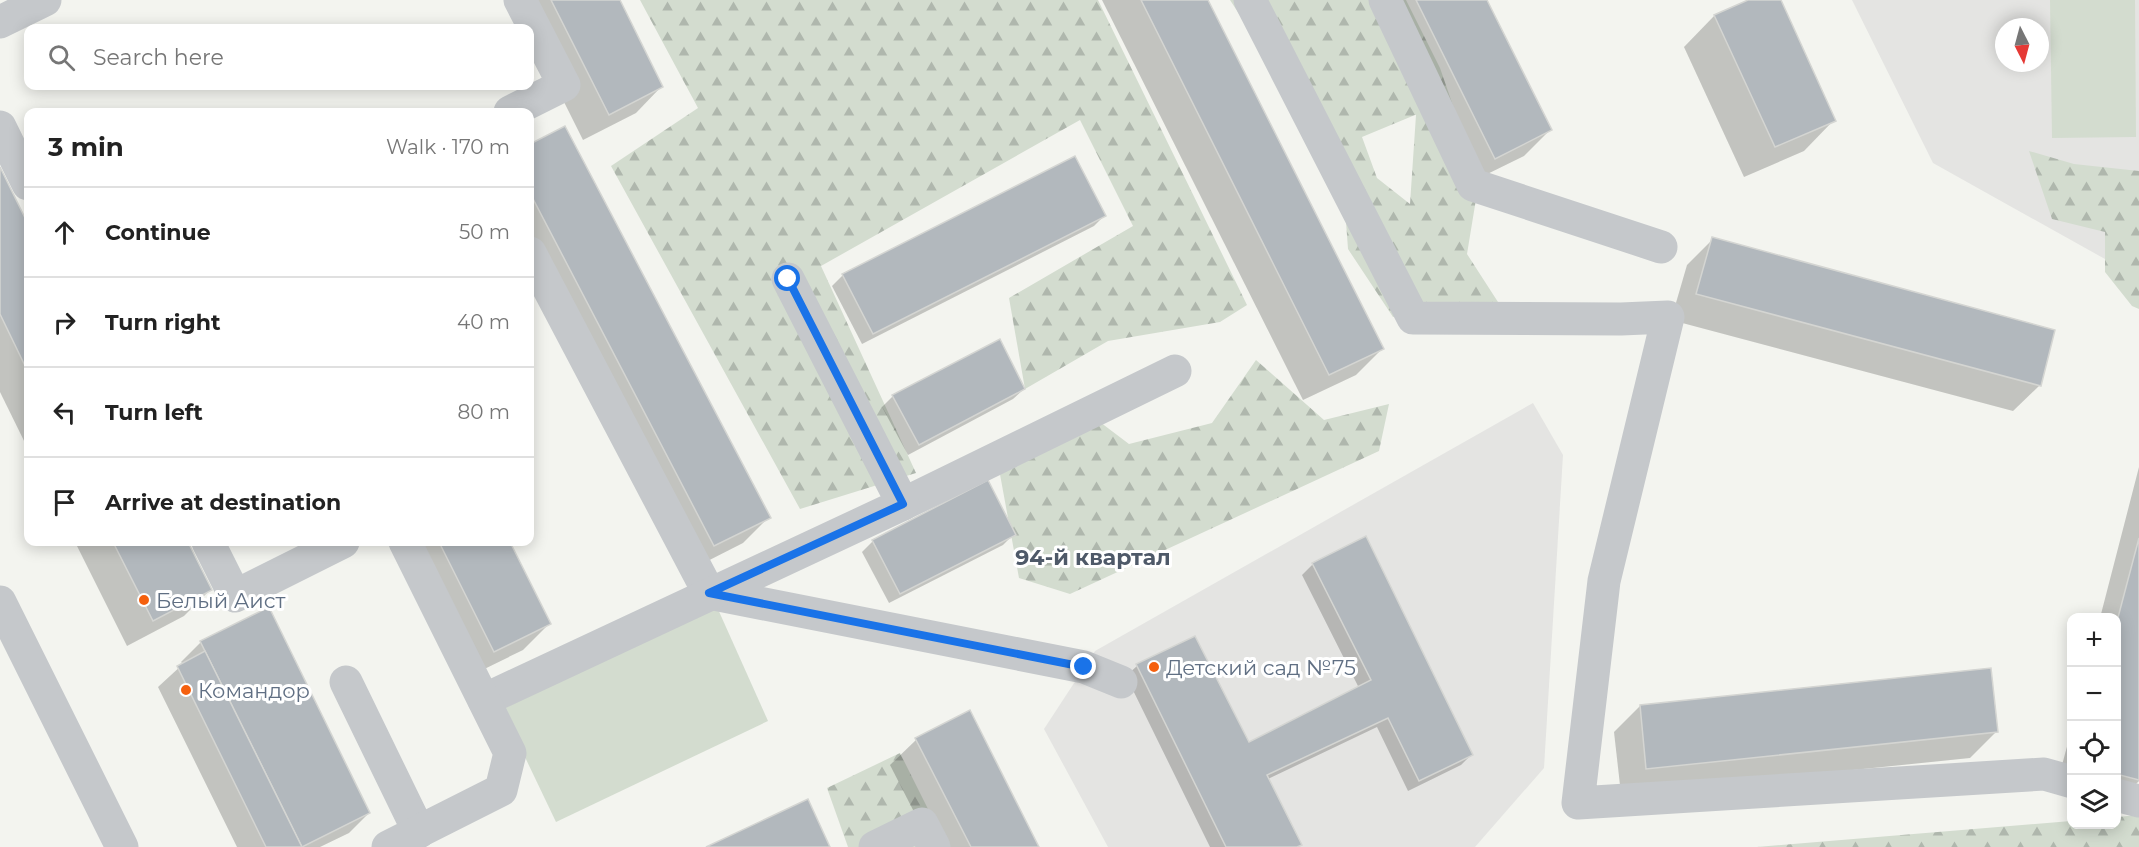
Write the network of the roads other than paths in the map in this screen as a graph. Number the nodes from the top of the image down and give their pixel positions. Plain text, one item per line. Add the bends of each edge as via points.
1 (45, 0) edge
2 (520, 0) edge
3 (1250, 0) edge
4 (1385, 0) edge
5 (0, 22) edge
6 (532, 24) edge
7 (534, 27) edge
8 (518, 108) edge
9 (0, 127) edge
10 (24, 176) edge
11 (1661, 247) dead end
12 (534, 261) edge
13 (788, 279) dead end
14 (1175, 371) dead end
15 (903, 504) junction
16 (210, 546) edge
17 (335, 546) edge
18 (407, 546) edge
19 (709, 593) junction
20 (0, 602) edge
21 (346, 682) dead end
22 (1121, 682) dead end
23 (484, 700) junction
24 (2067, 781) edge
25 (2121, 796) edge
26 (2139, 801) edge
27 (419, 832) junction
28 (122, 847) edge
29 (388, 847) edge
30 (875, 847) edge
31 (934, 847) edge

1 - 5 street
2 - 6 street
3 - 24 street via 1413,318 1668,317 1604,581 1578,803 2044,774
4 - 11 street via 1473,185
7 - 8 street via 564,85
9 - 10 street
12 - 19 street
13 - 15 street
14 - 15 street
15 - 19 street
16 - 17 street via 235,596
18 - 23 street
19 - 22 street via 1084,667
19 - 23 street
20 - 28 street
21 - 27 street
23 - 27 street via 510,753 501,790
25 - 26 street
27 - 29 street
30 - 31 street via 922,824

